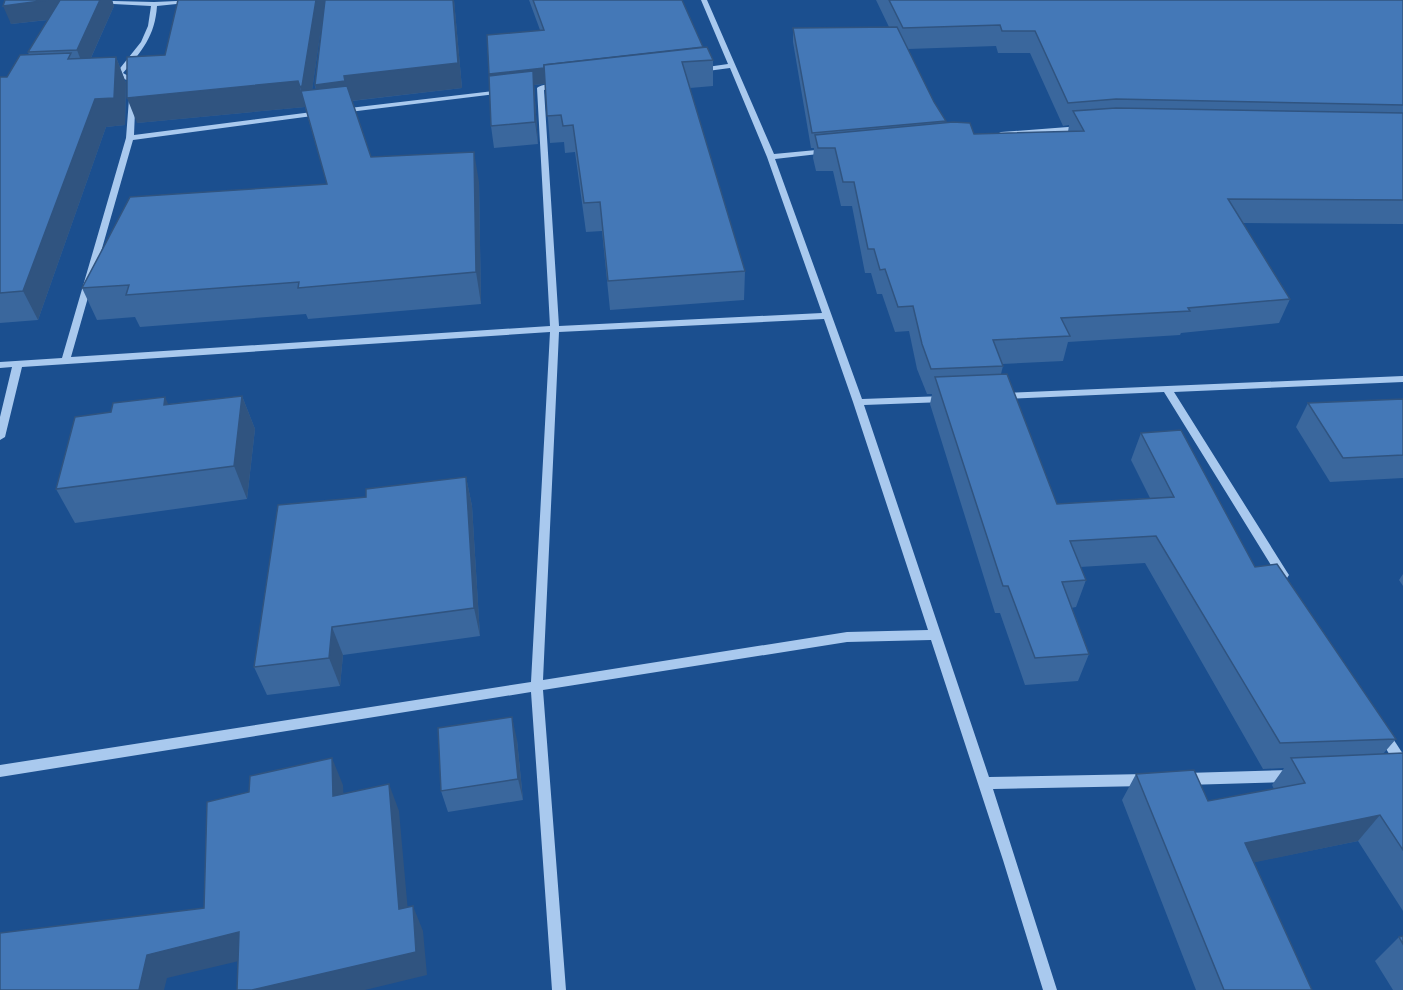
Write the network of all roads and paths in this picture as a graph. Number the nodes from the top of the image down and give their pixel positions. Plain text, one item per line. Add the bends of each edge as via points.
1 (76, 0) edge
2 (196, 0) edge
3 (704, 0) edge
4 (154, 4) junction
5 (732, 66) junction
6 (687, 71) edge
7 (107, 74) edge
8 (119, 74) junction
9 (574, 84) edge
10 (540, 88) junction
11 (528, 90) edge
12 (516, 91) edge
13 (317, 102) edge
14 (315, 114) junction
15 (1092, 127) edge
16 (993, 135) edge
17 (130, 138) junction
18 (841, 150) edge
19 (771, 157) junction
20 (827, 316) junction
21 (555, 329) junction
22 (66, 360) junction
23 (18, 363) junction
24 (0, 365) edge
25 (1403, 379) edge
26 (1167, 389) junction
27 (989, 397) edge
28 (953, 398) edge
29 (858, 402) junction
30 (0, 437) edge
31 (1291, 587) edge
32 (936, 635) junction
33 (537, 687) junction
34 (1378, 726) edge
35 (1400, 769) edge
36 (0, 771) edge
37 (1306, 776) edge
38 (985, 783) junction
39 (559, 990) edge
40 (1050, 990) edge

1 - 4 street
2 - 4 street
3 - 5 street
4 - 8 street via 154,24
5 - 6 street
5 - 19 street
7 - 8 street
8 - 17 street via 130,79 132,86
9 - 10 street
10 - 11 street
10 - 21 street
12 - 14 street
13 - 14 street
14 - 17 street
15 - 16 street
17 - 22 street
18 - 19 street
19 - 20 street
20 - 21 street
20 - 29 street
21 - 22 street
21 - 33 street
22 - 23 street
23 - 24 street
23 - 30 street
25 - 26 street
26 - 27 street
26 - 31 street
28 - 29 street
29 - 32 street
32 - 33 street via 847,637
32 - 38 street
33 - 36 street
33 - 39 street
34 - 35 street
37 - 38 street
38 - 40 street

